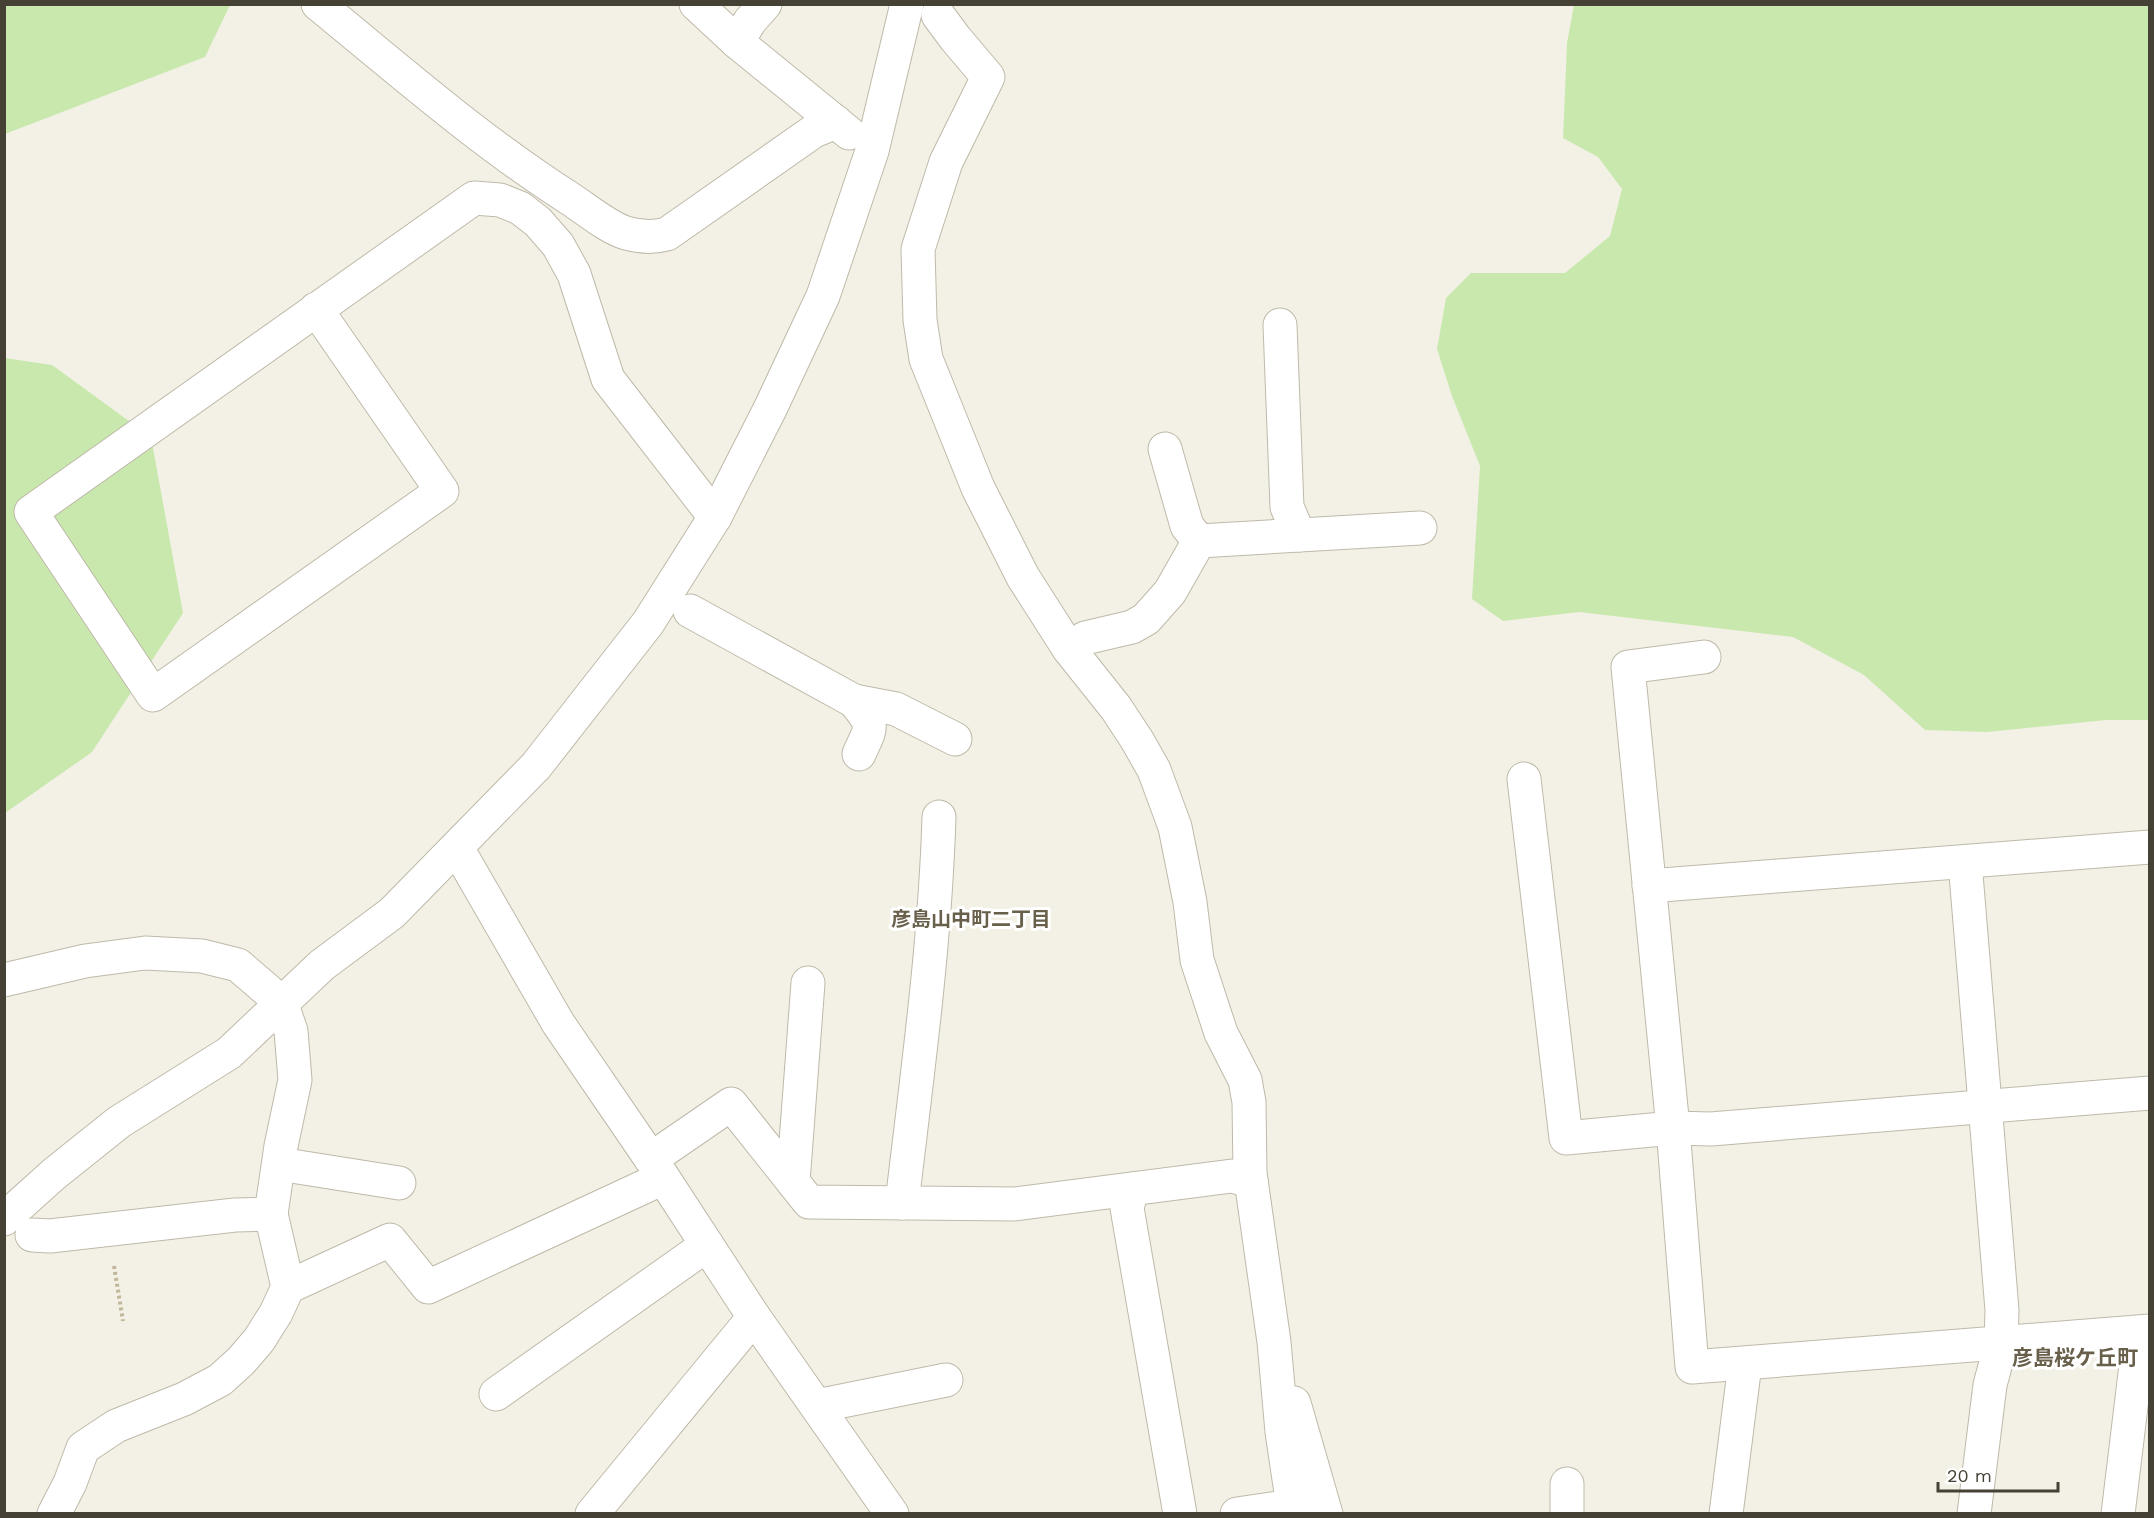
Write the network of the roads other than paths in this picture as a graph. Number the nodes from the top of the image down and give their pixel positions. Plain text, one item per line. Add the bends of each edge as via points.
1 (318, 4) edge
2 (696, 4) edge
3 (765, 4) edge
4 (907, 4) edge
5 (938, 15) dead end
6 (737, 42) junction
7 (836, 122) junction
8 (872, 151) junction
9 (316, 309) junction
10 (1280, 325) dead end
11 (1165, 449) dead end
12 (715, 517) junction
13 (1420, 528) dead end
14 (1299, 535) junction
15 (1199, 541) junction
16 (690, 611) dead end
17 (1069, 649) junction
18 (1704, 657) dead end
19 (854, 701) junction
20 (955, 739) dead end
21 (859, 754) dead end
22 (1524, 779) dead end
23 (939, 817) dead end
24 (457, 848) junction
25 (2150, 848) edge
26 (1965, 862) junction
27 (1648, 886) junction
28 (4, 980) edge
29 (808, 983) dead end
30 (281, 1002) junction
31 (2150, 1093) edge
32 (1987, 1106) junction
33 (1673, 1128) junction
34 (279, 1164) junction
35 (657, 1168) junction
36 (1251, 1181) junction
37 (793, 1182) junction
38 (399, 1183) dead end
39 (1132, 1189) junction
40 (902, 1203) junction
41 (271, 1214) junction
42 (4, 1219) edge
43 (32, 1235) dead end
44 (707, 1245) junction
45 (288, 1287) junction
46 (754, 1317) junction
47 (2145, 1332) edge
48 (2001, 1344) junction
49 (1745, 1364) junction
50 (946, 1380) dead end
51 (1279, 1383) junction
52 (496, 1394) dead end
53 (817, 1406) junction
54 (54, 1514) edge
55 (592, 1514) edge
56 (892, 1514) edge
57 (1180, 1514) edge
58 (1237, 1514) edge
59 (1326, 1514) edge
60 (1726, 1514) edge
61 (1974, 1514) edge
62 (2118, 1514) edge

1 - 7 street via 496,148 624,232 640,237 667,234 814,131
2 - 6 street
3 - 6 street
4 - 8 street
5 - 17 street via 988,77 946,162 918,249 920,320 926,359 993,520
6 - 7 street
7 - 8 street
8 - 12 street via 823,296
9 - 9 street via 31,512 153,695 442,491
9 - 12 street via 474,198 500,200 520,208 558,245 574,274 608,379
10 - 14 street via 1287,507
11 - 15 street via 1187,526
12 - 24 street via 648,623 536,766
13 - 14 street
14 - 15 street
15 - 17 street via 1170,592 1146,619 1132,627 1085,638
16 - 19 street
17 - 36 street via 1137,740 1154,770 1175,827 1197,960 1221,1033 1245,1080
18 - 27 street via 1628,667
19 - 20 street via 896,710
19 - 21 street via 869,720 870,729
22 - 33 street via 1566,1138
23 - 40 street via 928,983
24 - 30 street via 392,913 322,965
24 - 35 street via 558,1023
25 - 26 street
26 - 27 street
26 - 32 street
27 - 33 street
28 - 30 street via 85,961 146,953 202,956 238,965
29 - 37 street
30 - 34 street via 291,1031 295,1080
30 - 42 street via 229,1053 119,1122
31 - 32 street
32 - 33 street via 1711,1129
32 - 48 street
33 - 49 street via 1692,1368
34 - 38 street
34 - 41 street
35 - 37 street via 731,1104
35 - 44 street
35 - 45 street via 428,1287 390,1240
36 - 39 street via 1232,1176
36 - 51 street
37 - 40 street via 809,1202
39 - 40 street via 1015,1204
39 - 57 street via 1127,1209
41 - 43 street
41 - 45 street
44 - 46 street
44 - 52 street
45 - 54 street via 259,1340 219,1380 117,1426 83,1448
46 - 53 street
46 - 55 street
47 - 48 street
47 - 62 street
48 - 49 street
48 - 61 street via 1990,1385
49 - 60 street
50 - 53 street
51 - 58 street via 1293,1506
51 - 59 street via 1290,1382
53 - 56 street

